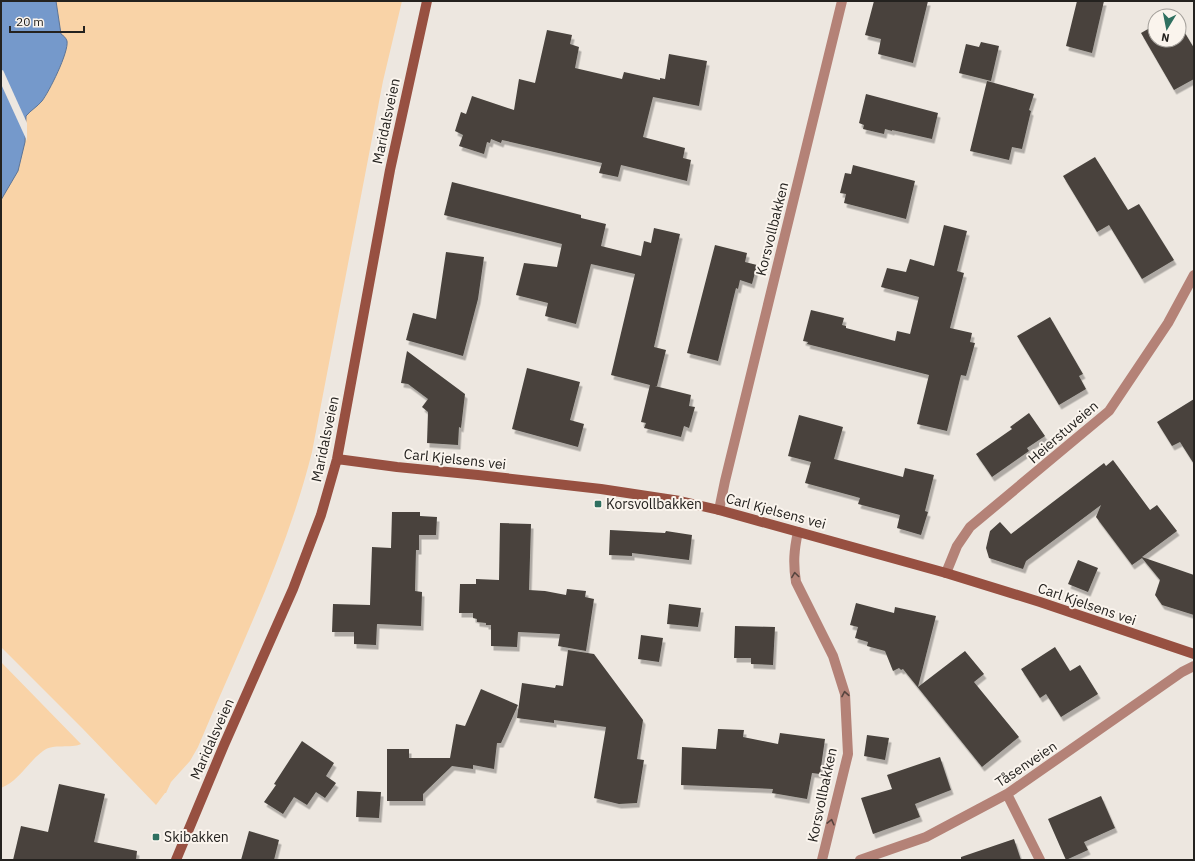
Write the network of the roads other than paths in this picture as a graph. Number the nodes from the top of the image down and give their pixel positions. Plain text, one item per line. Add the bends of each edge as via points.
1 (427, 1) edge
2 (842, 1) edge
3 (1194, 275) edge
4 (337, 459) junction
5 (719, 510) junction
6 (798, 532) junction
7 (946, 573) junction
8 (1194, 654) edge
9 (1194, 666) edge
10 (1007, 794) junction
11 (176, 860) edge
12 (822, 860) edge
13 (860, 860) edge
14 (1040, 860) edge

1 - 4 main road, Maridalsveien via 390,170
2 - 5 street, Korsvollbakken
3 - 7 street, Heierstuveien via 1168,323 1109,411 970,528 957,546
4 - 5 main road, Carl Kjelsens vei via 601,489
4 - 11 main road, Maridalsveien via 310,548
5 - 6 main road, Carl Kjelsens vei
6 - 7 main road, Carl Kjelsens vei
12 -> 6 street, Korsvollbakken via 848,754 845,694 833,656 796,582 794,551
7 - 8 main road, Carl Kjelsens vei
9 - 10 street, Tåsenveien
10 - 13 street, Tåsenveien via 926,837
10 - 14 street

